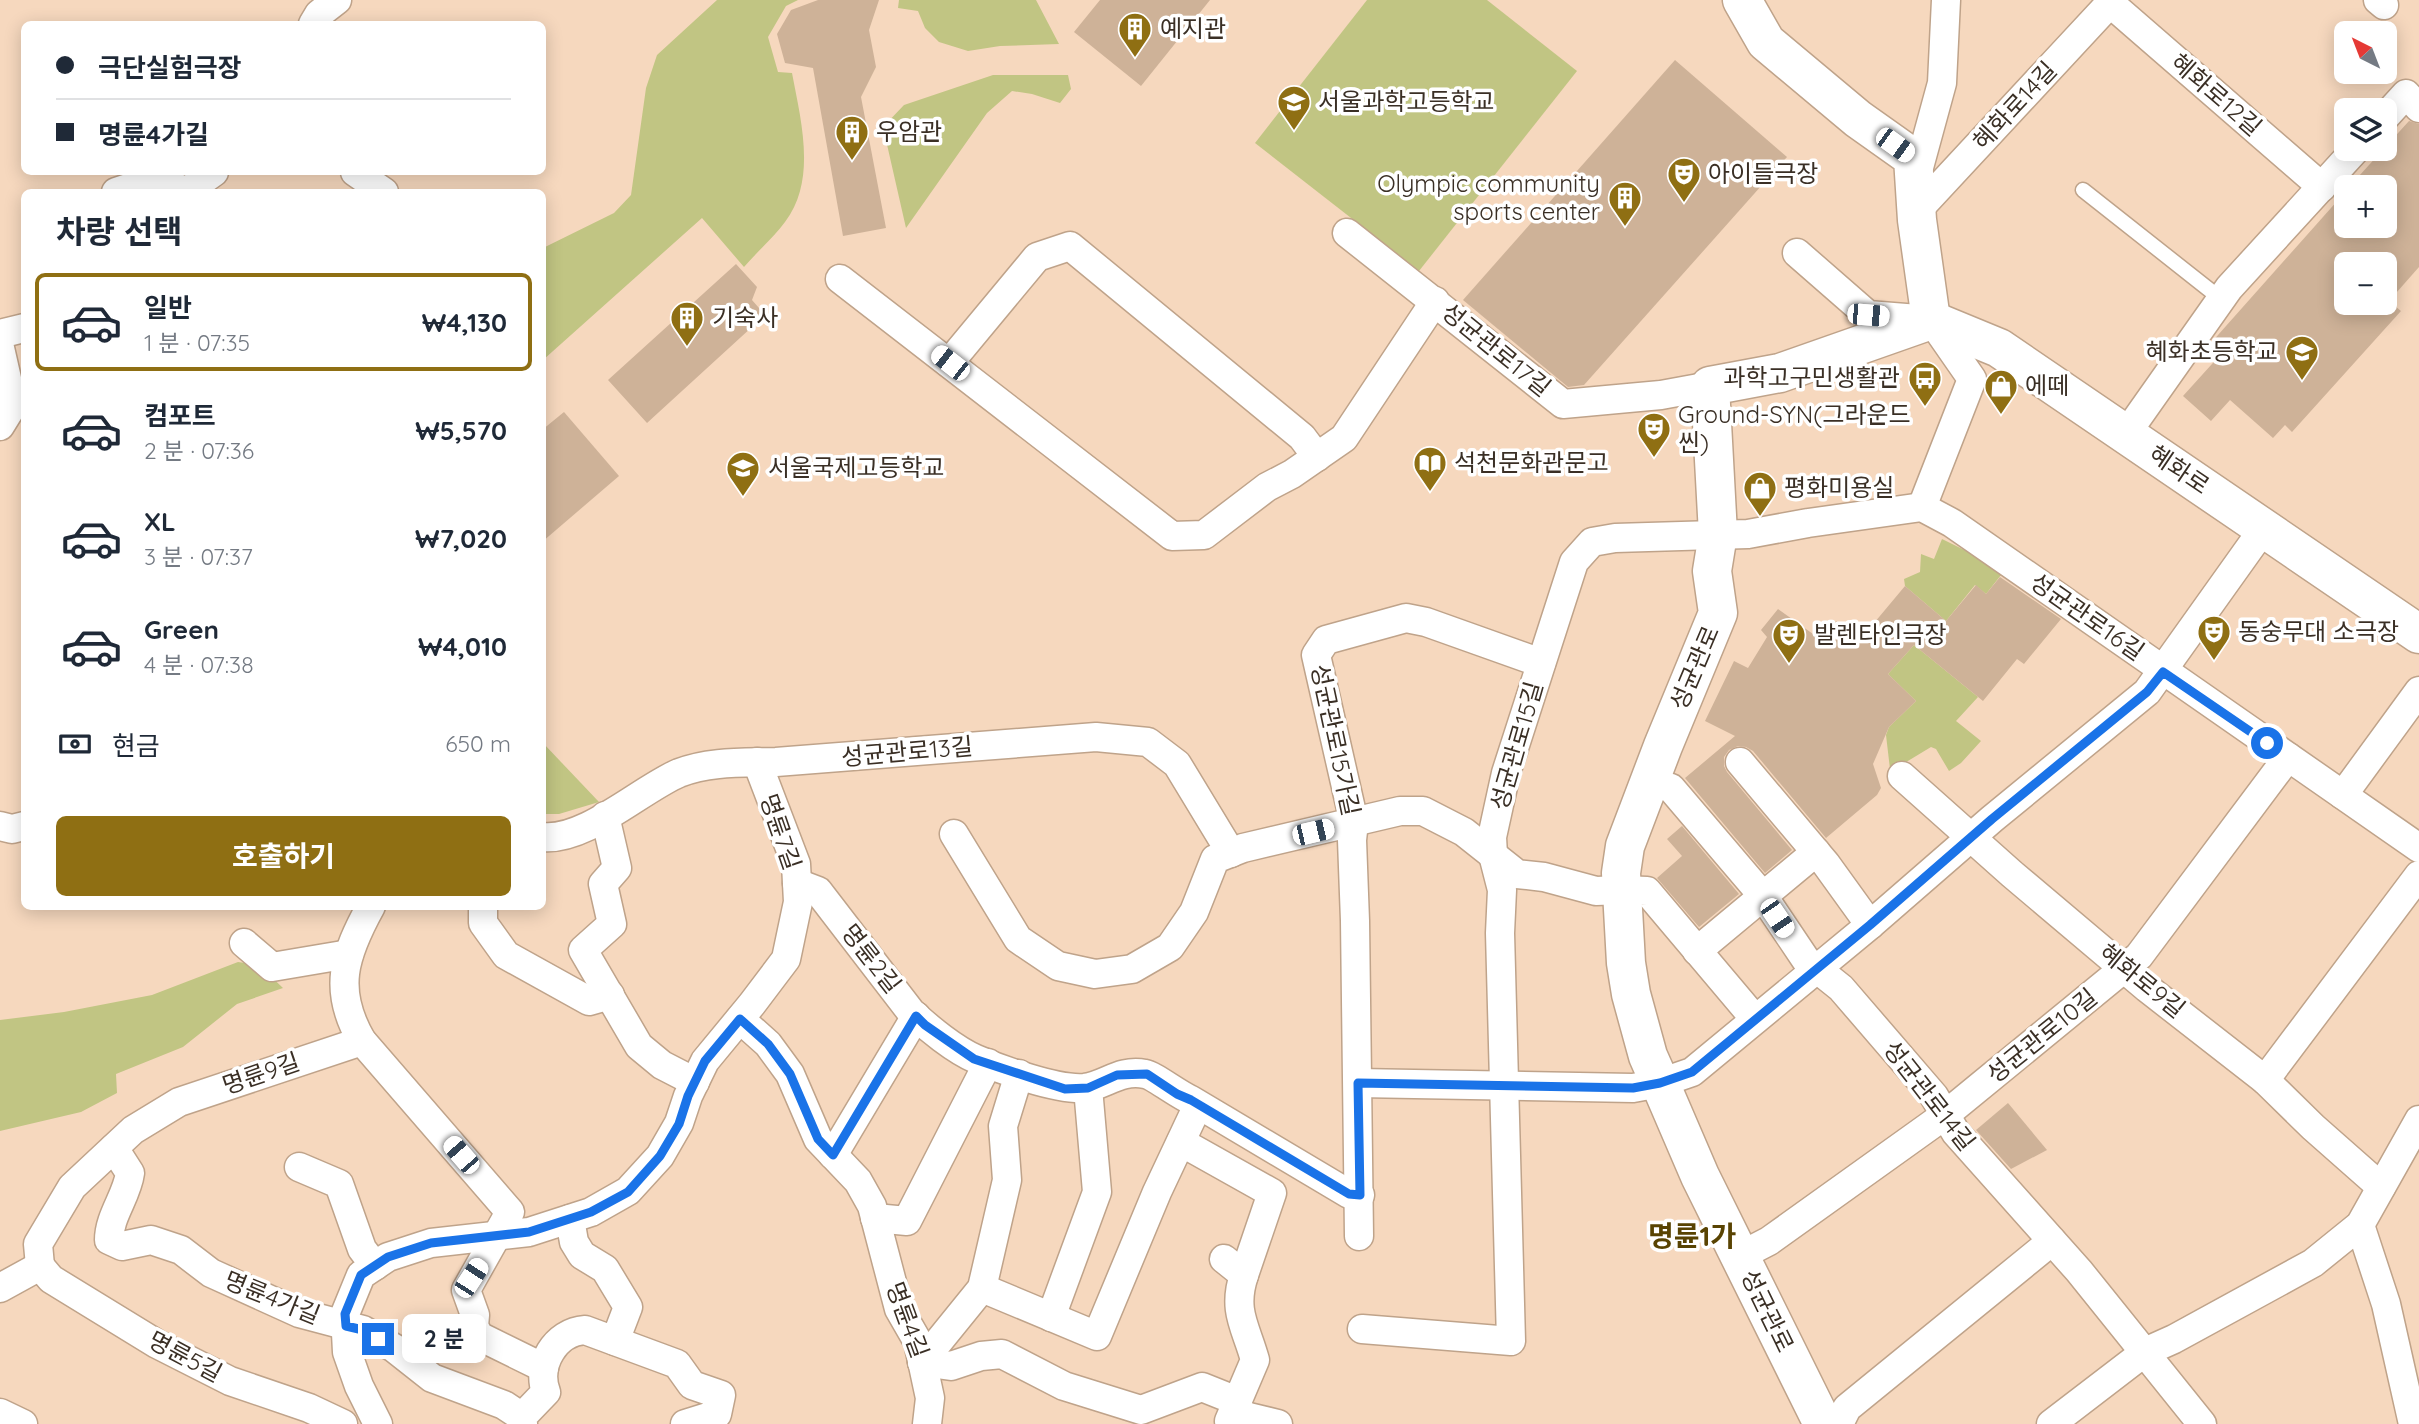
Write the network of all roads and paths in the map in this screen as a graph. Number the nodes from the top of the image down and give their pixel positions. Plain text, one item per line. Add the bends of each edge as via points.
1 (337, 0) edge
2 (1742, 0) edge
3 (1946, 0) edge
4 (2112, 1) edge
5 (314, 21) edge
6 (2397, 104) edge
7 (2419, 108) edge
8 (2345, 161) edge
9 (210, 175) edge
10 (359, 175) edge
11 (2322, 187) junction
12 (125, 189) edge
13 (180, 189) edge
14 (190, 189) edge
15 (380, 189) edge
16 (2083, 190) dead end
17 (1915, 198) junction
18 (1347, 233) dead end
19 (1797, 253) dead end
20 (840, 279) dead end
21 (2221, 299) junction
22 (1435, 301) junction
23 (1931, 320) junction
24 (21, 329) edge
25 (0, 334) edge
26 (0, 348) edge
27 (950, 363) junction
28 (1710, 386) junction
29 (10, 422) edge
30 (2126, 434) junction
31 (1317, 457) junction
32 (1922, 507) junction
33 (2264, 528) junction
34 (1718, 534) junction
35 (2419, 634) edge
36 (1541, 663) junction
37 (2163, 672) junction
38 (2419, 691) edge
39 (2288, 757) junction
40 (757, 762) junction
41 (1740, 762) dead end
42 (1902, 776) dead end
43 (1648, 782) junction
44 (2343, 795) junction
45 (605, 816) junction
46 (1354, 822) junction
47 (0, 826) edge
48 (21, 827) edge
49 (954, 834) dead end
50 (546, 837) edge
51 (1973, 837) junction
52 (2419, 848) edge
53 (1816, 852) junction
54 (1231, 853) junction
55 (1493, 855) junction
56 (2419, 875) edge
57 (797, 883) junction
58 (1622, 890) junction
59 (1763, 897) junction
60 (369, 910) edge
61 (483, 910) edge
62 (1870, 925) junction
63 (244, 943) dead end
64 (1697, 951) junction
65 (349, 954) junction
66 (1817, 968) junction
67 (2124, 968) junction
68 (610, 995) junction
69 (916, 1016) junction
70 (740, 1019) junction
71 (1755, 1019) junction
72 (362, 1041) junction
73 (988, 1063) junction
74 (1019, 1073) junction
75 (2265, 1080) junction
76 (695, 1082) junction
77 (1358, 1083) junction
78 (1660, 1083) junction
79 (1505, 1087) junction
80 (1088, 1088) junction
81 (1198, 1105) junction
82 (1945, 1115) junction
83 (2419, 1120) edge
84 (1181, 1142) junction
85 (114, 1148) junction
86 (833, 1155) junction
87 (299, 1167) dead end
88 (2381, 1186) junction
89 (1360, 1195) junction
90 (875, 1217) junction
91 (569, 1219) junction
92 (2360, 1225) junction
93 (499, 1235) junction
94 (1359, 1236) dead end
95 (2052, 1241) junction
96 (1740, 1256) junction
97 (40, 1266) junction
98 (375, 1266) junction
99 (0, 1288) edge
100 (982, 1288) junction
101 (1051, 1317) junction
102 (346, 1326) junction
103 (1362, 1329) dead end
104 (615, 1341) junction
105 (2145, 1352) junction
106 (922, 1362) junction
107 (544, 1368) junction
108 (0, 1413) edge
109 (1232, 1415) edge
110 (523, 1420) edge
111 (23, 1424) edge
112 (343, 1424) edge
113 (379, 1424) edge
114 (685, 1424) edge
115 (927, 1424) edge
116 (1278, 1424) edge
117 (1823, 1424) edge
118 (1839, 1424) edge
119 (2050, 1424) edge
120 (2202, 1424) edge
121 (2413, 1424) edge

1 - 5 street
2 - 17 street via 1766,42 1913,158
3 - 17 street via 1942,83
4 - 11 street, 혜화로12길
4 - 17 street, 혜화로14길
6 - 7 street via 2406,94
8 - 11 street
9 - 14 street
10 - 15 street
11 - 21 street
12 - 13 street via 158,178
16 - 21 lane
17 - 23 street
18 - 22 street
19 - 23 street via 1868,315
20 - 27 street, 성균관로17길
21 - 30 street
22 - 28 street, 성균관로17길 via 1563,404
22 - 31 street, 성균관로17길 via 1344,438
23 - 28 street via 1780,373
23 - 30 street, 혜화로 via 1999,348
23 - 32 street via 1972,379
24 - 25 street
26 - 29 street via 13,405
27 - 31 street, 성균관로17길 via 1172,536 1204,536 1267,487
27 - 31 street via 1037,257 1070,247 1302,436
28 - 34 street, 성균관로
30 - 33 street, 혜화로
32 - 34 street via 1748,534
32 - 37 street, 성균관로16길 via 1952,523
33 - 35 street, 혜화로
33 - 37 street
34 - 36 street, 성균관로15길 via 1591,542 1574,562
34 - 43 street, 성균관로 via 1712,570 1718,613
36 - 46 street, 성균관로15가길 via 1406,618 1326,640 1316,655
36 - 55 street, 성균관로15길 via 1506,773 1492,837
37 - 39 street, 성균관로16길
37 - 51 street via 2147,692
38 - 44 street
39 - 44 street, 성균관로16길
39 - 67 street, 성균관로10길 via 2139,956
40 - 45 street, 성균관로13길 via 725,762 679,773
40 - 54 street, 성균관로13길 via 1096,737 1149,742 1177,764
40 - 57 street, 명륜7길 via 796,864
41 - 53 street
42 - 51 street, 혜화로9길
43 - 58 street, 성균관로 via 1625,846
43 - 59 street, 성균관로14길 via 1671,788
44 - 52 street, 성균관로16길
45 - 50 street, 성균관로13길
45 - 68 street via 617,868 603,884 612,924 583,950
46 - 54 street
46 - 55 street via 1400,810 1423,811 1464,832
46 - 77 street, 성균관로15가길
47 - 48 street
49 - 54 street via 1018,939 1058,966 1095,974 1132,970 1170,947 1194,912 1215,859
51 - 62 street
51 - 67 street, 혜화로9길
53 - 59 street
53 - 62 street
55 - 58 street via 1517,874 1596,891
55 - 79 street, 성균관로15길 via 1502,890
56 - 75 street
57 - 69 street, 명륜2길 via 818,891
57 - 70 street, 명륜7길 via 798,902 786,958
58 - 64 street via 1647,891
58 - 78 street, 성균관로 via 1631,994
59 - 64 street
59 - 66 street, 성균관로14길 via 1805,960
60 - 65 street
61 - 68 street via 483,923 506,955 589,1001
62 - 66 street
63 - 65 street via 272,967
64 - 71 street
65 - 72 street via 343,978 349,1020
66 - 71 street
66 - 82 street, 성균관로14길 via 1849,998 1934,1096
67 - 75 street, 혜화로9길
67 - 82 street, 성균관로10길
68 - 76 street via 639,1046 662,1065
69 - 73 street, 명륜2길 via 974,1059
69 - 86 street
70 - 76 street, 명륜7길 via 705,1061
70 - 86 street, 명륜4길 via 768,1044 790,1074 818,1139
71 - 78 street via 1692,1072
72 - 85 street, 명륜9길 via 179,1102 133,1130
72 - 93 street via 510,1212
73 - 74 street, 명륜2길
73 - 90 street via 906,1221
74 - 80 street, 명륜2길 via 1065,1089
74 - 100 street via 1003,1126 1007,1180
75 - 88 street, 혜화로9길
76 - 91 street, 명륜7길 via 660,1156 628,1192
77 - 79 street
77 - 89 street, 성균관로15가길
78 - 79 street via 1633,1088
78 - 96 street, 성균관로
79 - 103 street, 성균관로15길 via 1511,1341
80 - 81 street, 명륜2길 via 1117,1075 1147,1074
80 - 101 street via 1097,1192
81 - 84 street
81 - 89 street, 명륜2길 via 1349,1194
82 - 95 street, 성균관로14길
82 - 96 street, 성균관로10길 via 1769,1241
83 - 88 street
84 - 101 street via 1097,1336
84 - 109 street via 1272,1192 1234,1267 1240,1287 1238,1311 1255,1360
85 - 97 street, 명륜9길 via 72,1187 38,1244
85 - 102 street, 명륜4가길 via 130,1173 109,1228 109,1240 122,1247 150,1240 181,1250 211,1273 299,1312
86 - 90 street, 명륜4길 via 858,1181
87 - 98 street via 339,1184 362,1249
88 - 92 street
89 - 94 street, 성균관로15가길
90 - 106 street, 명륜4길 via 899,1309 918,1342
91 - 93 street, 명륜7길 via 529,1232
91 - 104 street via 582,1255 605,1269 628,1307
92 - 105 street via 2313,1263
92 - 121 street via 2386,1304
93 - 98 street, 명륜7길 via 431,1243
93 - 107 street via 466,1290 474,1326 480,1336
95 - 105 street, 성균관로14길
95 - 118 street via 1847,1408
96 - 117 street, 성균관로
97 - 99 street
97 - 112 street, 명륜5길 via 51,1279 157,1344 230,1381
98 - 102 street, 명륜7길 via 361,1275 345,1314
100 - 101 street
100 - 106 street
102 - 110 street, 명륜4가길 via 394,1348 432,1378 504,1405
102 - 113 street, 명륜7길 via 347,1352
104 - 107 street, 명륜4가길 via 585,1330 573,1331 559,1341
104 - 114 street, 명륜4가길 via 677,1364 692,1385 721,1395 717,1414
105 - 119 street
105 - 120 street, 성균관로14길
106 - 109 street via 951,1366 1002,1354 1064,1386 1141,1410 1202,1387 1227,1397
106 - 115 street, 명륜4길 via 930,1398
107 - 110 street, 명륜4가길 via 541,1380 546,1392
108 - 111 street
109 - 116 street

